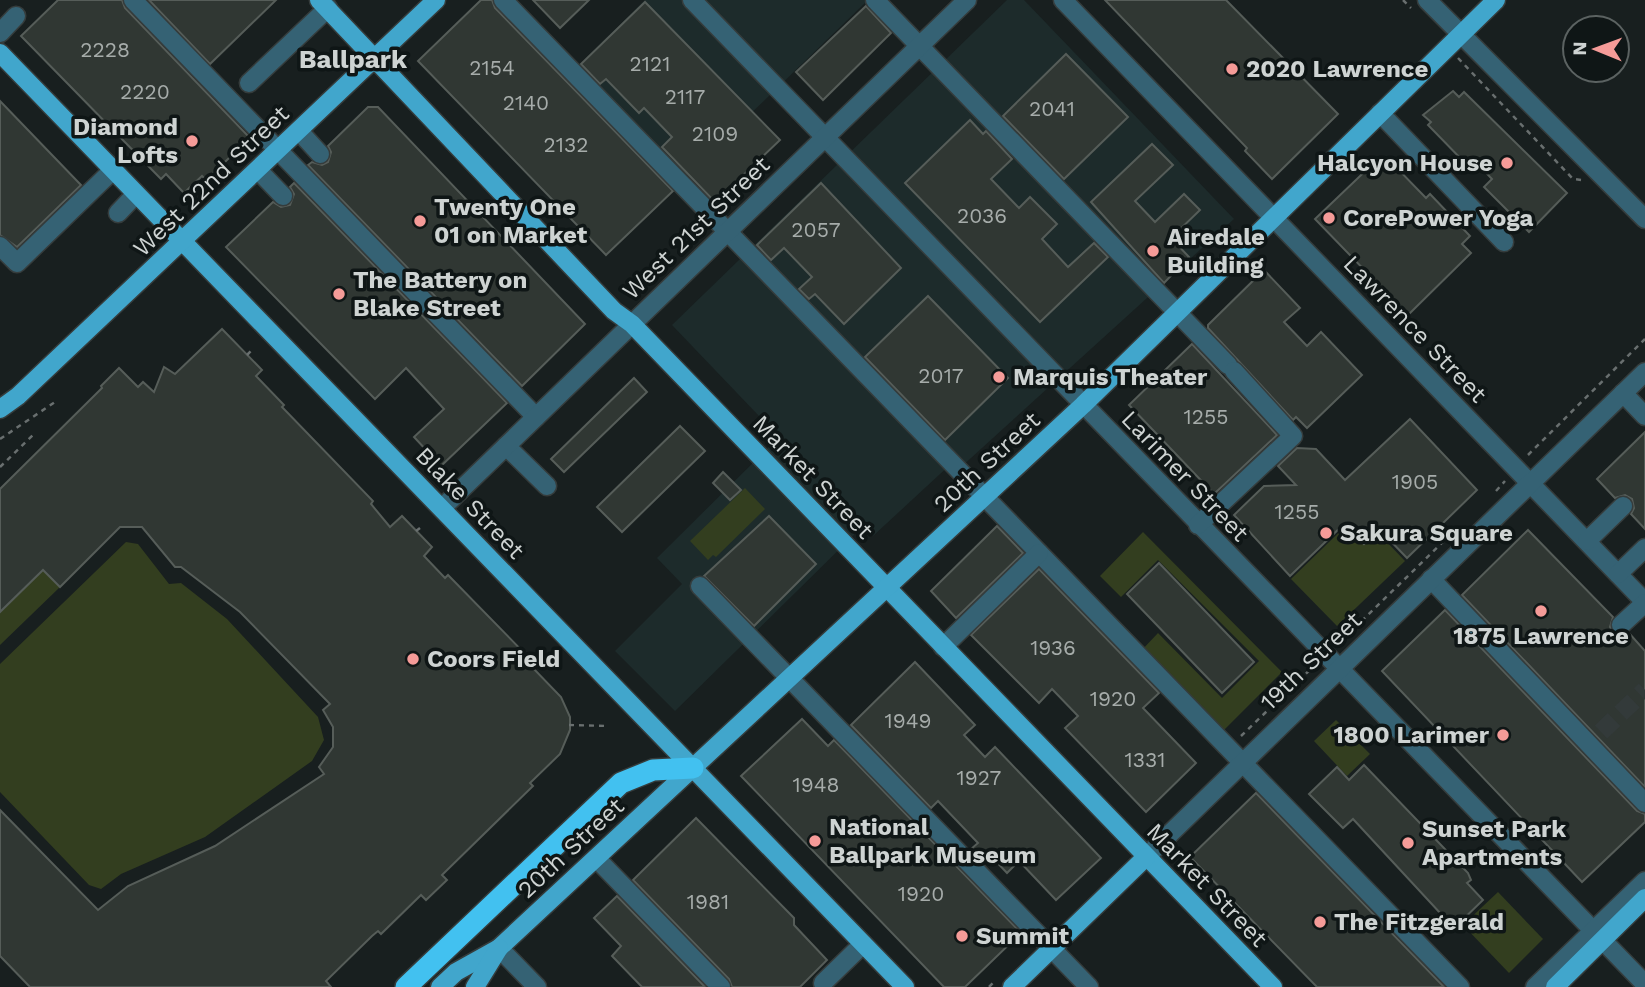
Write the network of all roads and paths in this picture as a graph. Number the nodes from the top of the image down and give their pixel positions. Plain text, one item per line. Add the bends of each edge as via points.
1 (133, 0) edge
2 (436, 0) edge
3 (503, 0) edge
4 (692, 0) edge
5 (875, 0) edge
6 (967, 0) edge
7 (1063, 0) edge
8 (1427, 0) edge
9 (1496, 0) edge
10 (323, 4) edge
11 (16, 16) dead end
12 (0, 33) edge
13 (1460, 34) junction
14 (919, 46) junction
15 (0, 53) edge
16 (376, 58) junction
17 (249, 82) dead end
18 (1380, 113) junction
19 (299, 131) junction
20 (825, 137) junction
21 (279, 150) junction
22 (320, 154) dead end
23 (113, 170) junction
24 (258, 170) junction
25 (136, 194) junction
26 (283, 196) dead end
27 (118, 213) dead end
28 (1274, 218) junction
29 (1645, 219) edge
30 (727, 232) junction
31 (183, 242) junction
32 (1504, 242) dead end
33 (0, 246) edge
34 (1178, 313) junction
35 (632, 324) junction
36 (1645, 339) edge
37 (251, 351) dead end
38 (247, 355) dead end
39 (1645, 372) edge
40 (1623, 393) junction
41 (55, 402) dead end
42 (1083, 405) junction
43 (0, 409) edge
44 (1645, 415) edge
45 (536, 417) junction
46 (34, 434) dead end
47 (0, 439) edge
48 (506, 446) junction
49 (0, 467) edge
50 (1516, 468) junction
51 (1530, 483) junction
52 (547, 486) dead end
53 (1496, 491) dead end
54 (985, 497) junction
55 (1623, 506) dead end
56 (442, 508) junction
57 (1203, 529) junction
58 (1457, 529) dead end
59 (1587, 541) junction
60 (1645, 548) edge
61 (1039, 553) junction
62 (1618, 574) junction
63 (1430, 579) junction
64 (700, 586) dead end
65 (887, 588) junction
66 (1645, 602) edge
67 (1621, 625) dead end
68 (1349, 633) dead end
69 (943, 647) junction
70 (1337, 669) junction
71 (790, 678) junction
72 (1292, 687) dead end
73 (569, 725) dead end
74 (609, 726) dead end
75 (1236, 741) dead end
76 (1242, 762) junction
77 (693, 768) junction
78 (1645, 803) edge
79 (1146, 857) junction
80 (596, 858) junction
81 (1645, 881) edge
82 (1645, 898) edge
83 (1597, 936) junction
84 (863, 944) junction
85 (499, 948) junction
86 (1052, 949) junction
87 (823, 984) dead end
88 (1645, 984) edge
89 (406, 987) edge
90 (440, 987) edge
91 (475, 987) edge
92 (537, 987) edge
93 (720, 987) edge
94 (905, 987) edge
95 (1012, 987) edge
96 (1088, 987) edge
97 (1273, 987) edge
98 (1460, 987) edge
99 (1535, 987) edge
100 (1555, 987) edge

1 - 21 street
2 - 16 main road, West 22nd Street
3 - 30 street
4 - 20 street, Larimer Street
5 - 14 street
6 - 14 street, West 21st Street
7 - 28 street, Lawrence Street
8 - 13 street
9 - 13 main road, 20th Street
10 - 16 main road, Market Street
10 - 17 street
11 - 12 street
13 - 18 main road, 20th Street
13 - 29 street
14 - 20 street, West 21st Street
14 - 34 street
15 - 23 main road, Blake Street
16 - 19 main road, West 22nd Street
16 - 35 main road, Market Street via 614,311
18 - 28 main road, 20th Street
18 - 32 street
19 - 21 main road, West 22nd Street
19 - 22 street
20 - 30 street, West 21st Street
20 - 42 street, Larimer Street
21 - 24 main road, West 22nd Street
21 - 45 street
23 - 25 main road, Blake Street
23 - 33 street via 17,263
24 - 26 street
24 - 31 main road, West 22nd Street
25 - 27 street
25 - 31 main road, Blake Street
28 - 34 main road, 20th Street
28 - 50 street, Lawrence Street
30 - 35 street, West 21st Street
30 - 54 street
31 - 43 main road, West 22nd Street
31 - 56 main road, Blake Street
34 - 42 main road, 20th Street
34 - 57 street via 1293,436
35 - 45 street, West 21st Street
35 - 65 main road, Market Street
36 - 50 path
37 - 38 path
39 - 40 street, 19th Street
40 - 44 street
40 - 51 street, 19th Street
41 - 47 path
42 - 54 main road, 20th Street
42 - 57 street, Larimer Street
45 - 48 street, West 21st Street
46 - 49 path
48 - 52 street
48 - 56 street, West 21st Street
50 - 51 street, Lawrence Street
50 - 53 path
51 - 59 street, Lawrence Street
51 - 63 street, 19th Street
54 - 61 street
54 - 65 main road, 20th Street
55 - 59 street
56 - 77 main road, Blake Street
57 - 70 street, Larimer Street
58 - 68 path, 19th Street
59 - 62 street, Lawrence Street
60 - 62 street
61 - 69 street
61 - 76 street
62 - 66 street, Lawrence Street
63 - 70 street, 19th Street
63 - 78 street via 1595,738
64 - 71 street
65 - 69 main road, Market Street
65 - 71 main road, 20th Street
66 - 67 street
69 - 79 main road, Market Street
70 - 76 street, 19th Street
70 - 83 street, Larimer Street
71 - 77 main road, 20th Street
71 - 86 street
72 - 75 path, 19th Street
73 - 74 path
76 - 79 street, 19th Street
76 - 98 street
77 - 80 main road, 20th Street
77 - 84 main road, Blake Street
77 - 89 highway via 653,770 621,783
79 - 86 main road, 19th Street
79 - 97 main road, Market Street
80 - 85 main road, 20th Street
80 - 93 street
81 - 83 street
82 - 83 main road
83 - 88 street, Larimer Street
83 - 99 street
83 - 100 main road
84 - 87 street
84 - 94 main road, Blake Street
85 - 90 main road, 20th Street via 456,972
85 - 91 main road, 20th Street
85 - 92 street
86 - 95 main road, 19th Street
86 - 96 street

